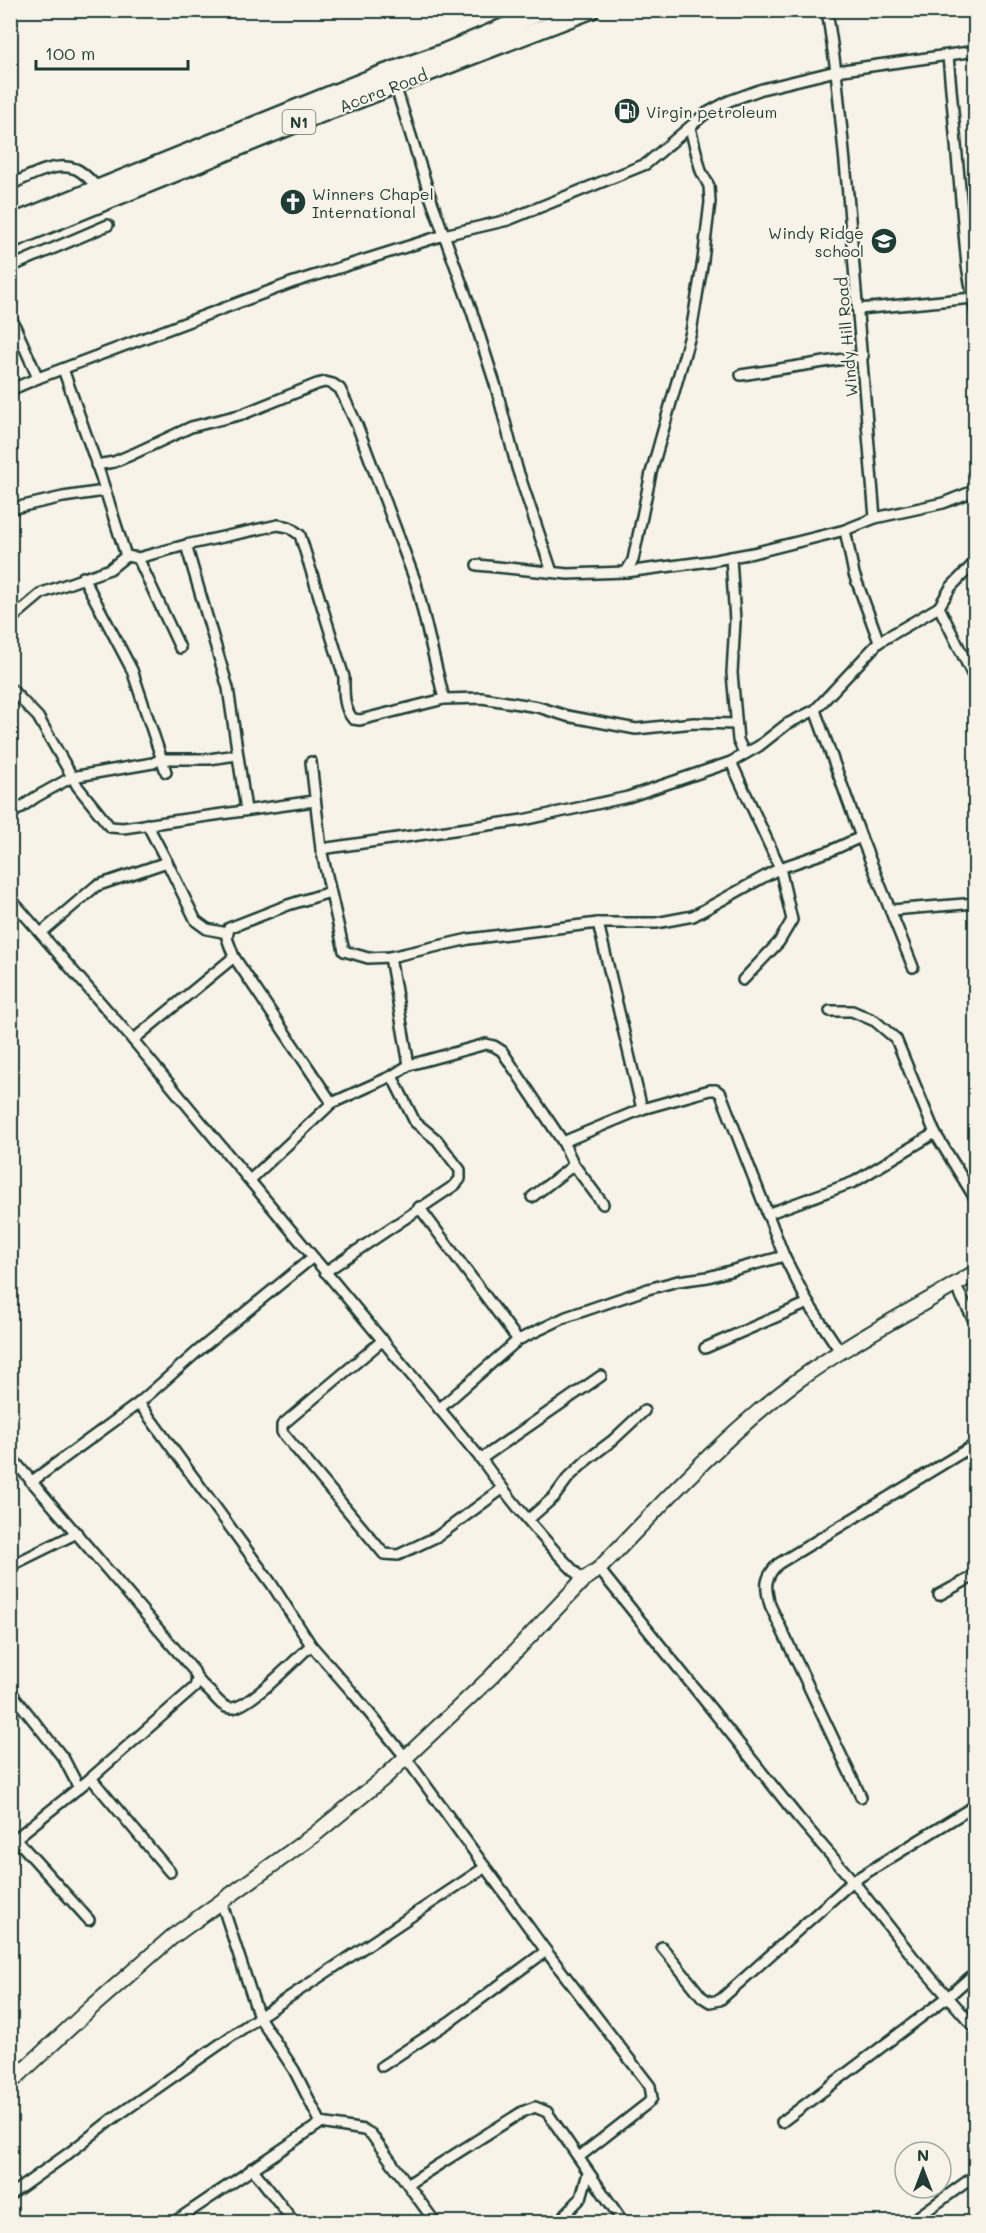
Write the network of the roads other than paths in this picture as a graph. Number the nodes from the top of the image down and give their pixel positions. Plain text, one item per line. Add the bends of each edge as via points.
1 (546, 10) edge
2 (591, 10) edge
3 (827, 10) edge
4 (975, 51) edge
5 (948, 56) junction
6 (837, 71) junction
7 (395, 85) junction
8 (690, 128) junction
9 (10, 184) edge
10 (98, 188) junction
11 (108, 225) dead end
12 (11, 235) edge
13 (444, 235) junction
14 (971, 266) edge
15 (11, 267) edge
16 (973, 298) junction
17 (859, 309) junction
18 (10, 315) edge
19 (975, 315) edge
20 (863, 356) junction
21 (63, 369) junction
22 (741, 375) dead end
23 (38, 378) junction
24 (10, 390) edge
25 (96, 465) junction
26 (975, 490) edge
27 (104, 491) junction
28 (10, 509) edge
29 (874, 518) junction
30 (845, 530) junction
31 (186, 544) junction
32 (126, 556) junction
33 (731, 557) junction
34 (138, 558) junction
35 (975, 561) edge
36 (477, 565) dead end
37 (552, 572) junction
38 (626, 572) junction
39 (83, 577) junction
40 (939, 607) junction
41 (10, 620) edge
42 (879, 642) junction
43 (180, 648) dead end
44 (975, 682) edge
45 (10, 688) edge
46 (444, 699) junction
47 (815, 710) junction
48 (736, 724) junction
49 (744, 753) junction
50 (237, 755) junction
51 (161, 759) junction
52 (311, 762) dead end
53 (731, 762) junction
54 (166, 772) dead end
55 (72, 777) junction
56 (315, 801) junction
57 (246, 810) junction
58 (10, 815) edge
59 (147, 824) junction
60 (861, 837) junction
61 (321, 849) junction
62 (167, 862) junction
63 (780, 868) junction
64 (330, 892) junction
65 (10, 898) edge
66 (975, 903) edge
67 (892, 910) junction
68 (598, 923) junction
69 (41, 933) junction
70 (226, 933) junction
71 (234, 957) junction
72 (390, 957) junction
73 (913, 967) dead end
74 (743, 980) dead end
75 (830, 1011) dead end
76 (133, 1040) junction
77 (409, 1065) junction
78 (392, 1076) junction
79 (332, 1103) junction
80 (642, 1109) junction
81 (935, 1132) junction
82 (563, 1142) junction
83 (574, 1165) junction
84 (250, 1180) junction
85 (532, 1197) dead end
86 (975, 1200) edge
87 (603, 1204) dead end
88 (419, 1207) junction
89 (767, 1214) junction
90 (784, 1256) junction
91 (313, 1257) junction
92 (325, 1272) junction
93 (975, 1272) edge
94 (955, 1285) junction
95 (808, 1303) junction
96 (975, 1324) edge
97 (383, 1340) junction
98 (518, 1340) junction
99 (705, 1348) dead end
100 (840, 1351) junction
101 (601, 1376) dead end
102 (139, 1403) junction
103 (440, 1409) junction
104 (644, 1411) dead end
105 (975, 1444) edge
106 (10, 1456) edge
107 (481, 1459) junction
108 (31, 1482) junction
109 (502, 1489) junction
110 (529, 1519) junction
111 (77, 1533) junction
112 (10, 1566) edge
113 (599, 1569) junction
114 (975, 1575) edge
115 (583, 1580) junction
116 (939, 1595) dead end
117 (311, 1645) junction
118 (197, 1679) junction
119 (10, 1691) edge
120 (406, 1758) junction
121 (92, 1778) junction
122 (79, 1788) junction
123 (861, 1797) dead end
124 (974, 1807) edge
125 (13, 1840) edge
126 (484, 1868) junction
127 (170, 1872) dead end
128 (853, 1881) junction
129 (221, 1901) junction
130 (89, 1920) dead end
131 (662, 1947) dead end
132 (546, 1951) junction
133 (975, 1972) edge
134 (948, 1996) junction
135 (259, 2017) junction
136 (975, 2028) edge
137 (382, 2066) dead end
138 (10, 2083) edge
139 (782, 2122) dead end
140 (321, 2123) junction
141 (579, 2157) junction
142 (252, 2168) junction
143 (588, 2173) junction
144 (975, 2175) edge
145 (408, 2184) junction
146 (10, 2195) edge
147 (174, 2223) edge
148 (294, 2223) edge
149 (435, 2223) edge
150 (558, 2223) edge
151 (624, 2223) edge
152 (911, 2223) edge

1 - 10 highway, Accra Road / N1
2 - 7 highway, Accra Road / N1
3 - 6 street, Windy Hill Road
4 - 5 street
5 - 6 street
5 - 14 street
6 - 8 street via 729,101
6 - 17 street, Windy Hill Road
7 - 12 highway, Accra Road / N1
7 - 13 street
8 - 13 street via 646,164 507,220
8 - 38 street via 709,186 703,260 691,332 651,473 633,561
9 - 10 street via 58,167 75,169
10 - 12 highway, Accra Road / N1
11 - 15 street
12 - 15 street
13 - 21 street via 291,283
13 - 37 street via 493,376 517,468
14 - 16 street
16 - 17 street
16 - 19 street
17 - 20 street, Windy Hill Road
18 - 23 street
20 - 22 street
20 - 29 street, Windy Hill Road
21 - 23 street
21 - 25 street
23 - 24 street
25 - 27 street
25 - 46 street via 114,462 191,427 243,414 317,384 333,384 340,389 357,425 400,535 416,582
26 - 29 street via 943,503
27 - 28 street
27 - 32 street
29 - 30 street
30 - 33 street
30 - 42 street via 854,574
31 - 34 street
31 - 46 street via 289,526 300,535 353,719
31 - 50 street via 228,688
32 - 34 street
32 - 39 street via 110,569
33 - 38 street
33 - 48 street
34 - 43 street
35 - 40 street via 951,586
36 - 37 street
37 - 38 street
39 - 41 street via 42,593
39 - 51 street via 132,670
40 - 42 street
40 - 44 street
42 - 47 street
45 - 55 street via 38,717
46 - 48 street via 513,702 567,717 636,729 694,723
47 - 49 street
47 - 60 street
48 - 49 street
49 - 53 street
50 - 51 street
50 - 57 street
51 - 54 street
51 - 55 street
52 - 56 street
53 - 61 street via 628,797 522,820
53 - 63 street
55 - 58 street
55 - 59 street via 110,827
56 - 57 street
56 - 61 street
57 - 59 street
59 - 62 street
60 - 63 street
60 - 67 street
61 - 64 street
62 - 69 street via 96,886
62 - 70 street via 196,921 207,929
63 - 68 street via 693,916 656,923
63 - 74 street via 792,920 779,942
64 - 70 street via 229,928
64 - 72 street via 344,951 368,958
65 - 69 street
66 - 67 street
67 - 73 street
68 - 72 street via 469,939
68 - 80 street
69 - 76 street
70 - 71 street
71 - 76 street
71 - 79 street
72 - 77 street
75 - 81 street via 852,1011 874,1021 896,1039
76 - 84 street
77 - 78 street
77 - 82 street via 486,1044 494,1046 502,1051
78 - 79 street
78 - 88 street via 415,1122 437,1140 460,1170 455,1185
79 - 84 street
80 - 82 street
80 - 89 street via 710,1090 721,1094
81 - 86 street
81 - 89 street via 854,1182
82 - 83 street
83 - 85 street
83 - 87 street
84 - 91 street
88 - 92 street
88 - 98 street
89 - 90 street
90 - 95 street
90 - 98 street via 648,1289 566,1317
91 - 92 street
91 - 102 street
92 - 97 street
93 - 94 street
94 - 96 street
94 - 100 street
95 - 99 street
95 - 100 street
97 - 103 street
97 - 109 street via 282,1425 282,1432 384,1554 398,1554 438,1536
98 - 103 street
100 - 113 street via 772,1401 710,1455
101 - 107 street
102 - 108 street
102 - 117 street via 271,1583
103 - 107 street
104 - 110 street via 588,1459
105 - 123 street via 778,1564 768,1574 765,1587 770,1605
106 - 108 street
107 - 109 street
108 - 111 street
109 - 110 street
110 - 115 street
111 - 112 street
111 - 118 street
113 - 115 street
113 - 128 street
114 - 116 street
115 - 120 street via 492,1676
117 - 118 street via 239,1706 224,1706
117 - 120 street
118 - 121 street via 195,1687
119 - 122 street via 63,1759
120 - 126 street
120 - 129 street via 314,1835
121 - 122 street
121 - 127 street
122 - 125 street
124 - 128 street
125 - 130 street
126 - 132 street
126 - 135 street
128 - 131 street via 720,2000 710,2002 702,1997
128 - 134 street
129 - 135 street
129 - 138 street via 172,1937
132 - 137 street
132 - 141 street via 652,2092 648,2103
133 - 134 street
134 - 136 street
134 - 139 street
135 - 140 street via 294,2070
135 - 146 street
140 - 142 street
140 - 145 street via 371,2134
141 - 143 street
141 - 145 street via 547,2112 536,2107
142 - 147 street
142 - 148 street
143 - 150 street via 581,2198
143 - 151 street
144 - 152 street
145 - 149 street

